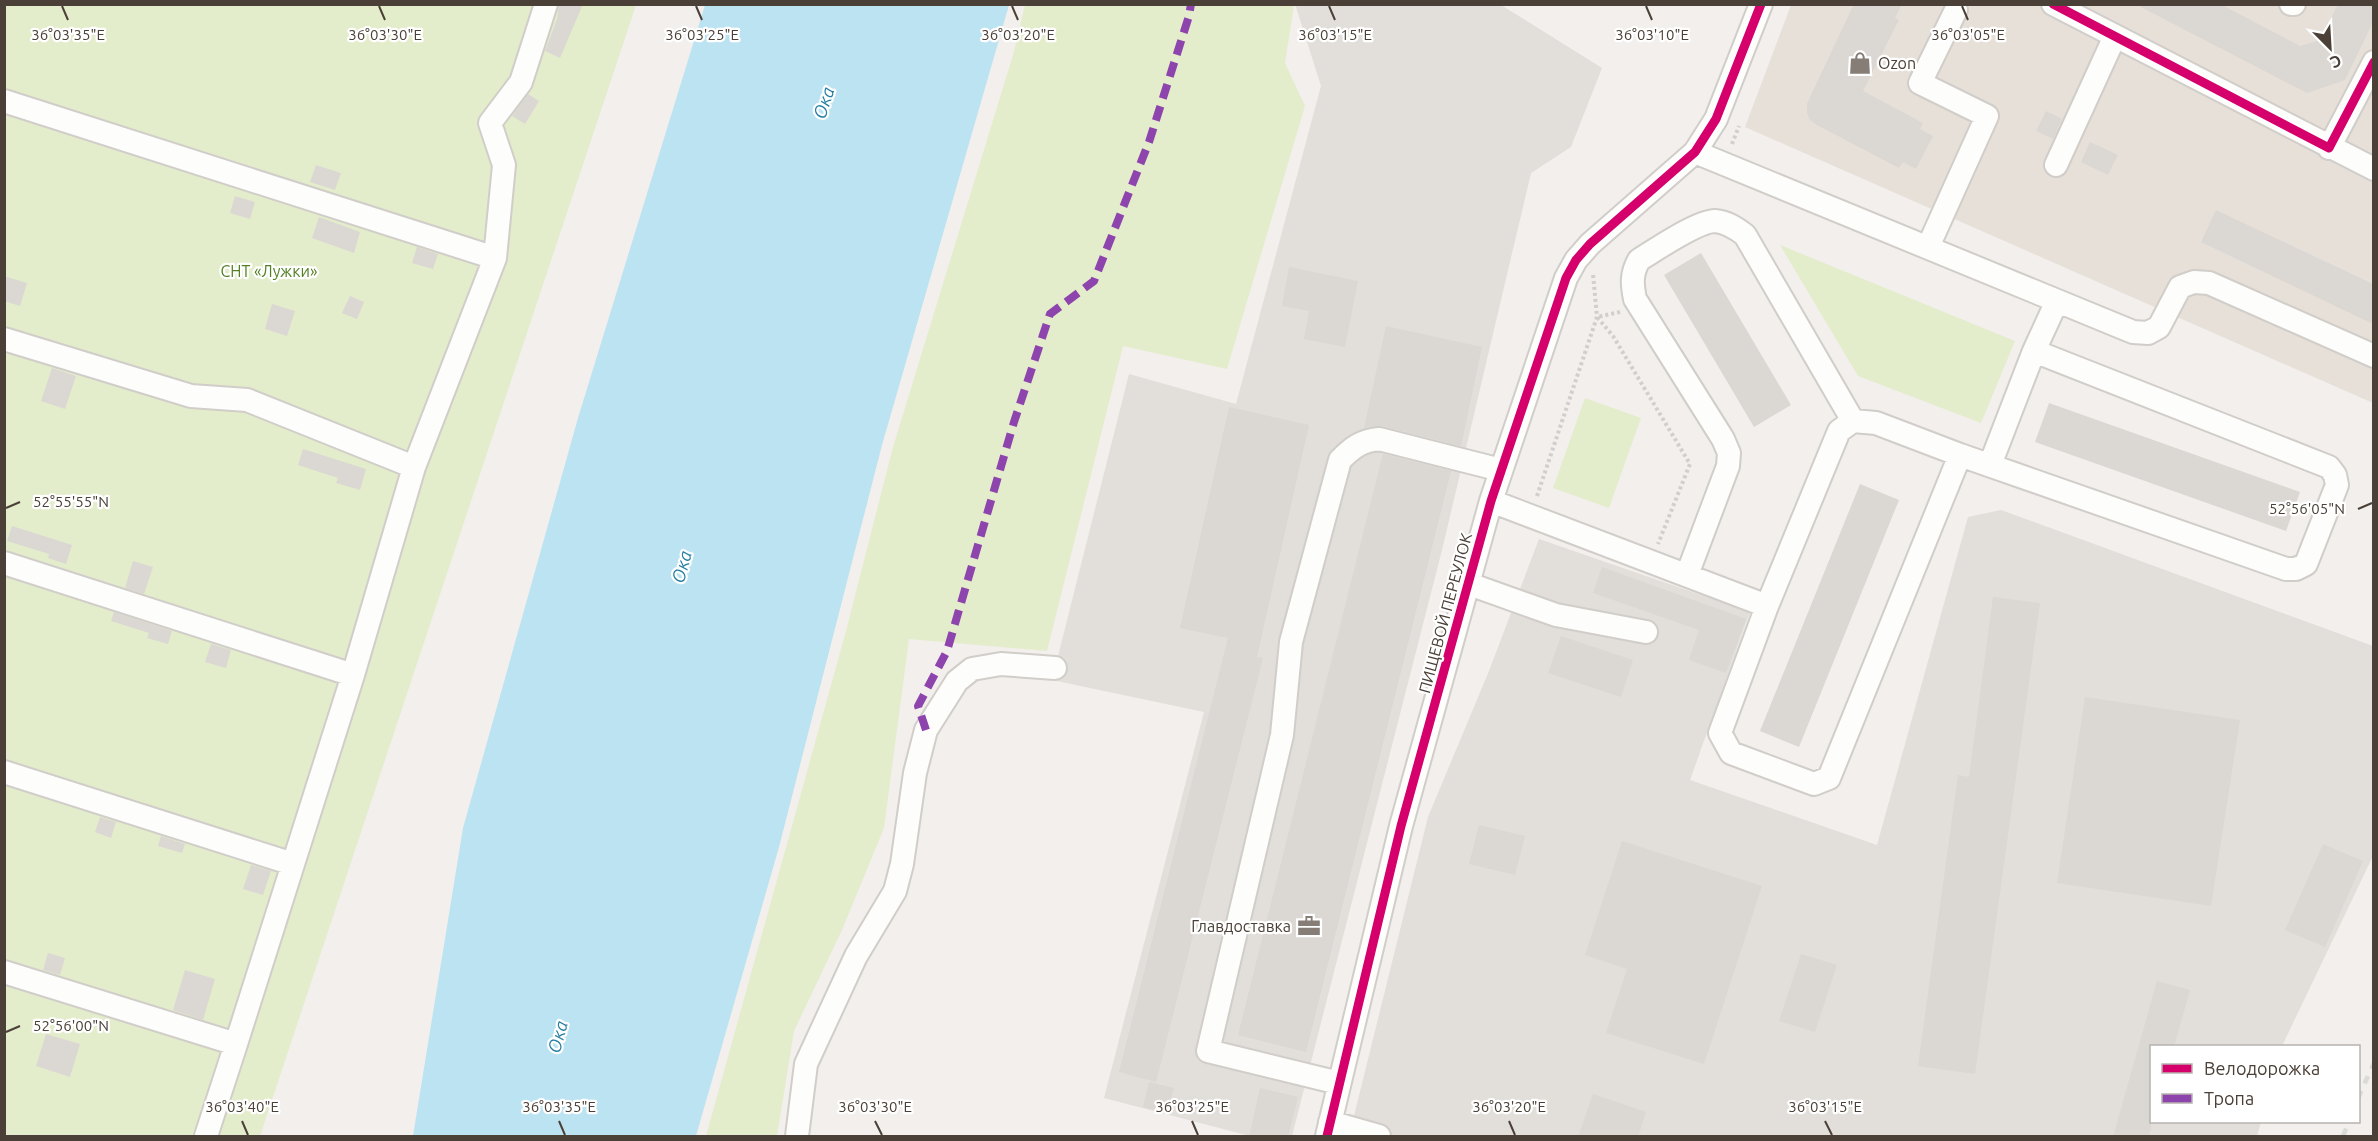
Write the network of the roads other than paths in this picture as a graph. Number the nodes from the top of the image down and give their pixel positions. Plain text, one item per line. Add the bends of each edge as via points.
1 (546, 4) edge
2 (1761, 4) edge
3 (2053, 4) edge
4 (1956, 10) dead end
5 (2115, 36) junction
6 (2373, 62) edge
7 (4, 101) edge
8 (2329, 148) junction
9 (1695, 152) junction
10 (2056, 165) dead end
11 (2373, 170) edge
12 (1928, 247) junction
13 (495, 258) junction
14 (2056, 301) junction
15 (4, 339) edge
16 (2034, 351) junction
17 (2373, 356) edge
18 (1853, 422) junction
19 (1960, 455) junction
20 (1990, 465) junction
21 (414, 467) junction
22 (1501, 470) junction
23 (1491, 501) junction
24 (4, 563) edge
25 (1687, 575) junction
26 (1469, 584) junction
27 (1767, 606) junction
28 (1646, 632) dead end
29 (1055, 668) dead end
30 (352, 675) junction
31 (4, 772) edge
32 (293, 864) junction
33 (4, 972) edge
34 (236, 1044) junction
35 (1339, 1083) junction
36 (1329, 1129) edge
37 (206, 1137) edge
38 (797, 1137) edge
39 (1378, 1137) edge

1 - 13 street via 521,82 490,123 504,165
2 - 9 street, ПИЩЕВОЙ ПЕРЕУЛОК via 1716,119
3 - 5 street
4 - 12 street via 1920,83 1987,116
5 - 8 street
5 - 10 street
6 - 8 street
7 - 13 street
8 - 11 street
9 - 12 street
9 - 22 street, ПИЩЕВОЙ ПЕРЕУЛОК via 1576,260 1566,278
12 - 14 street
13 - 21 street
14 - 16 street
14 - 17 street via 2133,332 2148,333 2159,327 2180,287 2194,282 2209,283
15 - 21 street via 191,396 248,400
16 - 20 street
16 - 20 street via 2329,467 2337,485 2313,550 2306,564 2286,569
18 - 19 street via 1876,423
18 - 25 street via 1745,235 1731,225 1703,223 1639,260 1633,270 1635,299 1729,453 1728,466
18 - 27 street via 1839,431
19 - 20 street
19 - 27 street via 1829,778 1814,784 1731,753 1720,733
21 - 30 street
22 - 23 street, ПИЩЕВОЙ ПЕРЕУЛОК
22 - 35 street via 1379,439 1354,446 1340,460 1291,642 1282,735 1208,1051
23 - 25 street
23 - 26 street, ПИЩЕВОЙ ПЕРЕУЛОК
24 - 30 street
25 - 27 street
26 - 28 street via 1556,615
26 - 35 street, ПИЩЕВОЙ ПЕРЕУЛОК via 1401,826
29 - 38 street via 1001,664 972,669 957,681 926,730 895,891 856,956 806,1064
30 - 32 street
31 - 32 street
32 - 34 street
33 - 34 street
34 - 37 street
35 - 36 street, ПИЩЕВОЙ ПЕРЕУЛОК
36 - 39 street

